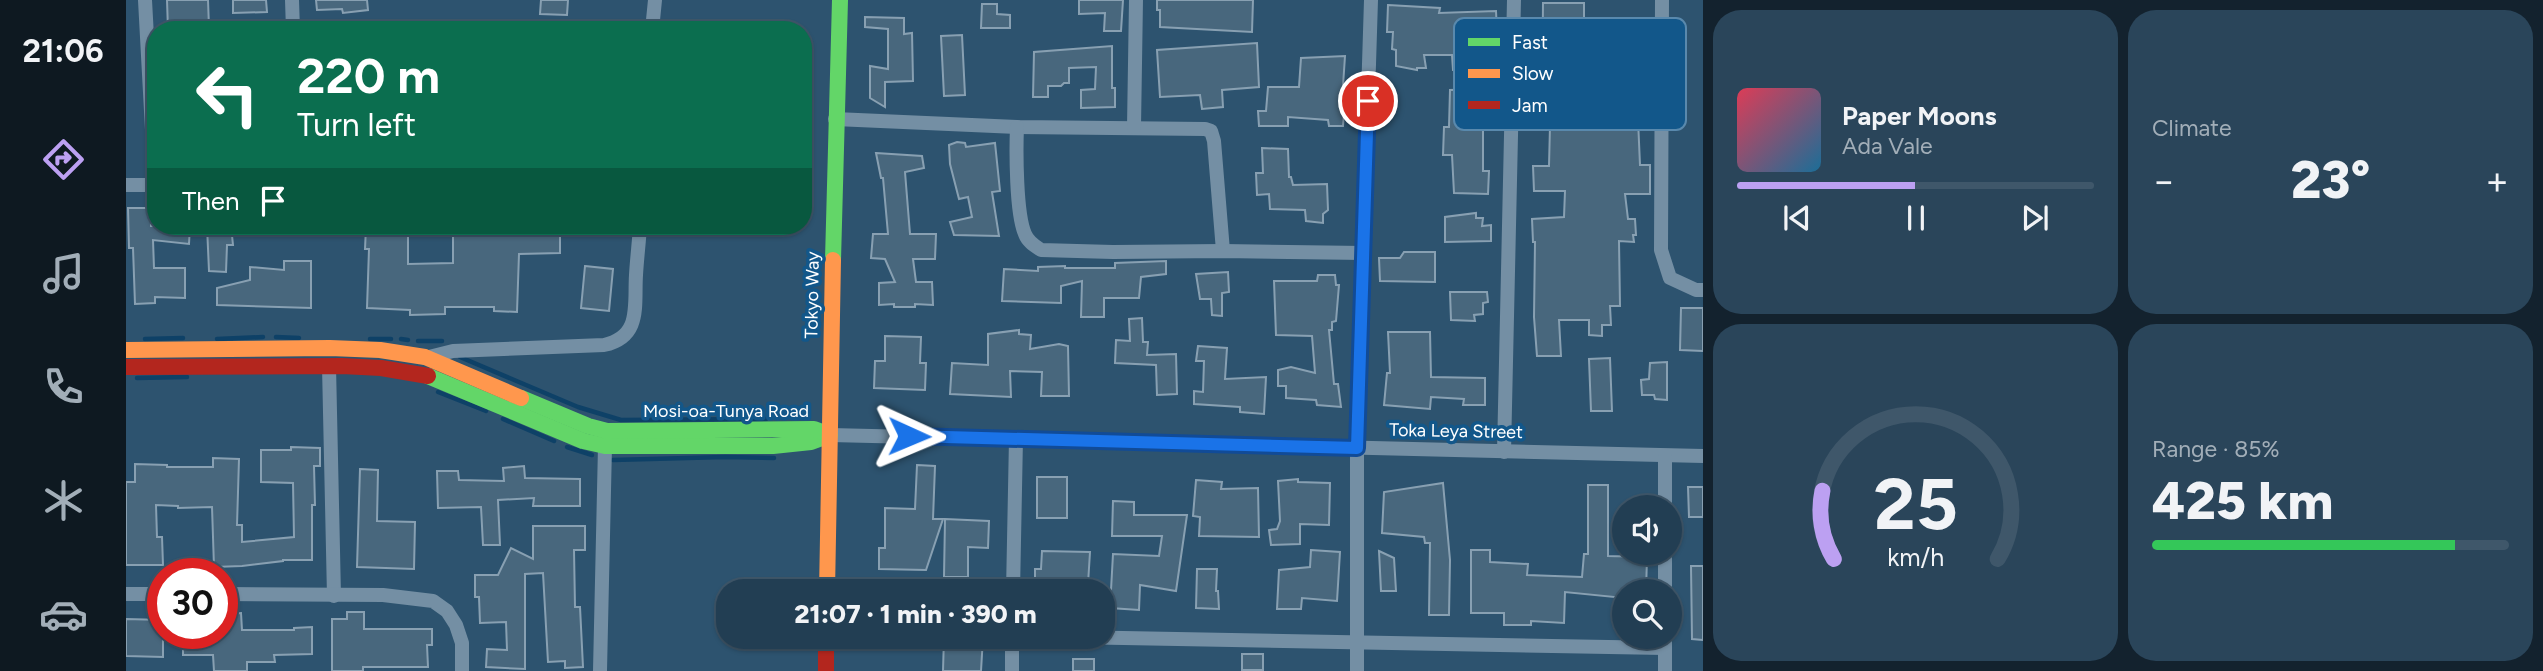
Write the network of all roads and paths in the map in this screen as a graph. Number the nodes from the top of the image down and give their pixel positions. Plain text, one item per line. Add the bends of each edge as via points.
1 (145, 0) edge
2 (292, 0) edge
3 (655, 0) edge
4 (840, 0) edge
5 (1136, 0) edge
6 (1371, 0) edge
7 (1514, 0) edge
8 (1662, 0) edge
9 (1514, 18) edge
10 (1662, 18) edge
11 (293, 21) edge
12 (653, 21) edge
13 (147, 37) edge
14 (835, 119) junction
15 (1017, 127) junction
16 (1134, 127) junction
17 (1511, 130) edge
18 (1661, 130) edge
19 (126, 185) edge
20 (147, 185) edge
21 (639, 235) edge
22 (1223, 251) junction
23 (1364, 253) junction
24 (1703, 290) edge
25 (126, 350) edge
26 (425, 357) junction
27 (329, 366) junction
28 (126, 367) edge
29 (416, 371) junction
30 (829, 386) junction
31 (788, 429) junction
32 (830, 435) junction
33 (1016, 438) junction
34 (606, 446) junction
35 (773, 446) junction
36 (1357, 448) junction
37 (1504, 452) junction
38 (1665, 456) junction
39 (1703, 456) edge
40 (830, 480) junction
41 (1665, 495) edge
42 (827, 579) edge
43 (1013, 579) edge
44 (126, 594) edge
45 (147, 594) edge
46 (238, 594) edge
47 (334, 596) junction
48 (1115, 638) edge
49 (1359, 642) junction
50 (1612, 643) edge
51 (826, 649) edge
52 (1012, 649) edge
53 (1665, 649) edge
54 (462, 671) edge
55 (600, 671) edge
56 (826, 671) edge
57 (1012, 671) edge
58 (1357, 671) edge
59 (1665, 671) edge

1 - 13 street
2 - 11 street
3 - 12 street
4 - 14 main road, Tokyo Way
5 - 16 street
6 - 23 street
7 - 9 street
8 - 10 street
14 - 15 street
14 - 30 main road, Tokyo Way
15 - 16 street
15 - 22 street via 1022,222 1033,246 1055,251
16 - 22 street via 1210,131
17 - 37 street
18 - 24 street via 1661,250 1670,278
19 - 20 street
21 - 26 street via 634,321 618,342 453,351
22 - 23 street
23 - 36 street
25 - 26 main road, Mosi-oa-Tunya Road via 330,348
26 - 29 street
26 - 31 main road, Mosi-oa-Tunya Road via 607,430
27 - 28 main road, Mosi-oa-Tunya Road
27 - 29 main road, Mosi-oa-Tunya Road
27 - 47 street
29 - 34 main road, Mosi-oa-Tunya Road via 583,441
30 - 31 main road via 820,409
30 - 32 main road, Tokyo Way
31 - 32 main road, Mosi-oa-Tunya Road via 814,429
32 - 33 street, Toka Leya Street
32 - 35 main road, Mosi-oa-Tunya Road
32 - 40 main road, Tokyo Way
33 - 36 street, Toka Leya Street
33 - 43 street
34 - 35 main road, Mosi-oa-Tunya Road
34 - 55 street
35 - 40 main road via 808,453
36 - 37 street, Toka Leya Street
36 - 49 street
37 - 38 street, Toka Leya Street
38 - 39 street, Toka Leya Street
38 - 41 street
40 - 42 main road, Tokyo Way
44 - 45 street
46 - 47 street
47 - 54 street via 433,601 456,625 462,643
48 - 49 street
49 - 50 street
49 - 58 street
51 - 56 main road
52 - 57 street
53 - 59 street

